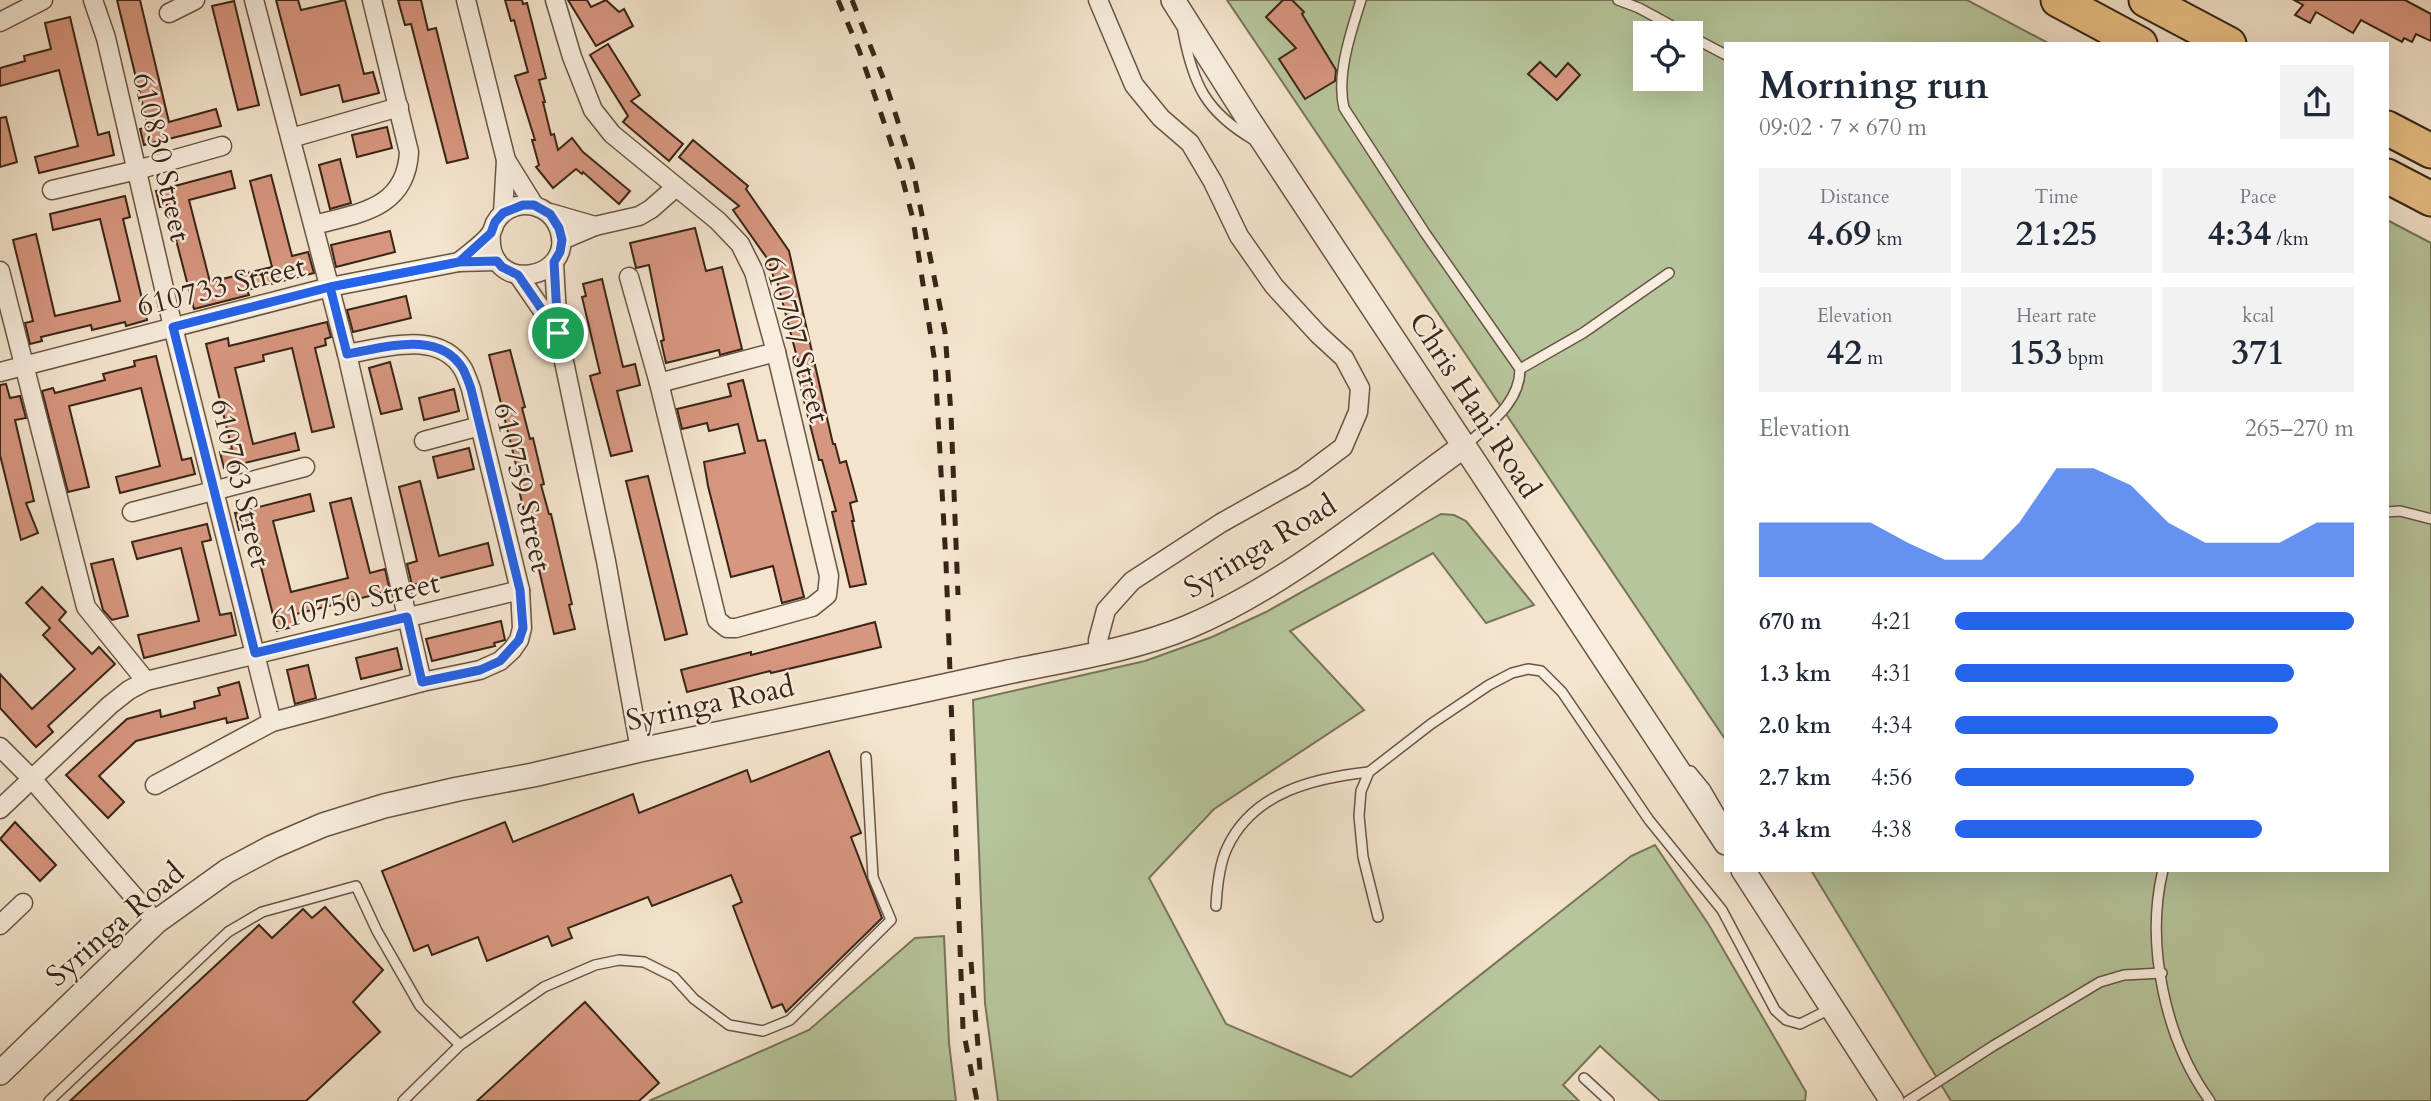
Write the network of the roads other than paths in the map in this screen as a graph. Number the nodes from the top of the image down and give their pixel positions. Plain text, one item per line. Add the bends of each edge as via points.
1 (43, 0) edge
2 (93, 0) edge
3 (195, 0) edge
4 (254, 0) edge
5 (372, 0) edge
6 (466, 0) edge
7 (555, 0) edge
8 (1098, 0) edge
9 (1361, 0) edge
10 (1618, 0) edge
11 (2059, 0) edge
12 (2146, 0) edge
13 (1176, 5) edge
14 (169, 13) dead end
15 (1663, 21) edge
16 (0, 22) edge
17 (2136, 42) edge
18 (2225, 42) edge
19 (1703, 43) edge
20 (1724, 54) edge
21 (399, 107) junction
22 (2389, 129) edge
23 (291, 138) junction
24 (222, 146) dead end
25 (2431, 152) edge
26 (506, 160) junction
27 (137, 170) junction
28 (2389, 177) edge
29 (676, 187) junction
30 (52, 190) dead end
31 (2431, 199) edge
32 (534, 205) junction
33 (503, 213) junction
34 (550, 214) junction
35 (314, 225) junction
36 (595, 226) junction
37 (491, 233) junction
38 (562, 240) junction
39 (497, 261) junction
40 (459, 262) junction
41 (554, 262) junction
42 (0, 271) edge
43 (1669, 273) dead end
44 (518, 275) junction
45 (629, 277) dead end
46 (330, 287) junction
47 (173, 327) junction
48 (558, 333) junction
49 (776, 352) junction
50 (347, 354) junction
51 (23, 367) junction
52 (1520, 369) junction
53 (0, 372) edge
54 (659, 383) junction
55 (480, 426) junction
56 (424, 441) dead end
57 (1464, 446) junction
58 (305, 467) dead end
59 (214, 490) junction
60 (132, 512) dead end
61 (2389, 512) edge
62 (2431, 519) edge
63 (520, 590) junction
64 (407, 617) junction
65 (255, 653) junction
66 (1099, 654) junction
67 (146, 681) junction
68 (422, 682) junction
69 (272, 722) junction
70 (0, 747) edge
71 (640, 750) junction
72 (1667, 753) junction
73 (866, 757) dead end
74 (1369, 772) junction
75 (32, 779) junction
76 (155, 785) dead end
77 (0, 809) edge
78 (1724, 821) edge
79 (1724, 840) edge
80 (1744, 872) edge
81 (2162, 872) edge
82 (23, 903) dead end
83 (1216, 906) dead end
84 (1378, 917) dead end
85 (156, 922) junction
86 (0, 925) edge
87 (2162, 974) junction
88 (1832, 1008) junction
89 (460, 1045) junction
90 (0, 1073) edge
91 (1584, 1078) dead end
92 (49, 1101) edge
93 (403, 1101) edge
94 (1609, 1101) edge
95 (1892, 1101) edge
96 (1908, 1101) edge
97 (2210, 1101) edge

1 - 16 street
2 - 27 street, 610830 Street
3 - 14 street
4 - 23 street
5 - 21 street
6 - 26 street
7 - 29 street, 610707 Street via 593,110 612,134
8 - 66 street via 1134,85 1190,143 1239,236 1274,286 1344,358 1360,388 1358,412 1342,447 1303,477 1132,581 1106,610
9 - 52 lane via 1340,93 1344,108
10 - 15 lane
11 - 17 highway
12 - 18 highway
13 - 57 street, Chris Hani Road
19 - 20 lane
21 - 23 street
21 - 35 street via 409,152 404,181 383,204 369,211
22 - 25 highway
23 - 35 street
24 - 27 street
26 - 32 street
26 - 33 street
27 - 30 street
27 - 47 street, 610830 Street
28 - 31 highway
29 - 36 street via 639,216
29 - 49 street, 610707 Street via 740,244 754,272
32 - 33 street
32 - 34 street
33 - 37 street
34 - 36 street
34 - 38 street
35 - 46 street
36 - 38 street
37 - 39 street
37 - 40 street
38 - 41 street
39 - 40 street, 610733 Street
39 - 44 street
40 - 46 street, 610733 Street
41 - 44 street via 545,271
41 - 48 street
42 - 51 street
43 - 52 lane
44 - 48 street
45 - 54 street
46 - 47 street, 610733 Street
46 - 50 street
47 - 51 street, 610733 Street
47 - 59 street, 610763 Street
48 - 71 street
49 - 54 street
49 - 54 street, 610707 Street via 829,576 827,595 812,607 736,628 717,620
50 - 55 street, 610759 Street via 409,343 436,346 463,369
50 - 64 street
51 - 53 street, 610733 Street
51 - 67 street via 86,607
52 - 57 lane via 1516,394
55 - 56 street
55 - 63 street, 610759 Street
57 - 66 street, Syringa Road via 1347,533 1254,593 1188,627
57 - 72 street, Chris Hani Road
58 - 59 street
59 - 60 street
59 - 65 street, 610763 Street
61 - 62 lane
63 - 64 street, 610750 Street
63 - 68 street, 610759 Street via 523,628 506,656 480,670
64 - 65 street, 610750 Street
64 - 68 street
65 - 67 street, 610750 Street
65 - 69 street, 610763 Street
66 - 71 street, Syringa Road, bridge
67 - 75 street, 610750 Street via 110,705
68 - 69 street, 610759 Street
69 - 76 street, 610759 Street
70 - 75 street
71 - 85 street, Syringa Road via 384,806 323,825 227,871
72 - 78 lane via 1705,788
72 - 79 street, Chris Hani Road
73 - 89 lane via 873,877 891,920 790,1020 763,1031 729,1025 674,977 643,962 620,960 595,965 544,987
74 - 83 lane via 1297,786 1253,814 1227,848
74 - 84 lane via 1361,790 1359,816 1363,857
74 - 88 lane via 1489,685 1512,673 1541,671 1562,692 1648,820 1722,911 1776,1010 1786,1020 1800,1024
75 - 77 street, 610750 Street
75 - 85 street
80 - 88 street
81 - 87 lane via 2157,938
82 - 86 street
85 - 90 street, Syringa Road
87 - 96 lane via 2124,975 2100,982
87 - 97 lane via 2178,1046
88 - 95 street
89 - 92 lane via 420,1006 356,886 262,912 228,932
89 - 93 lane
91 - 94 lane

